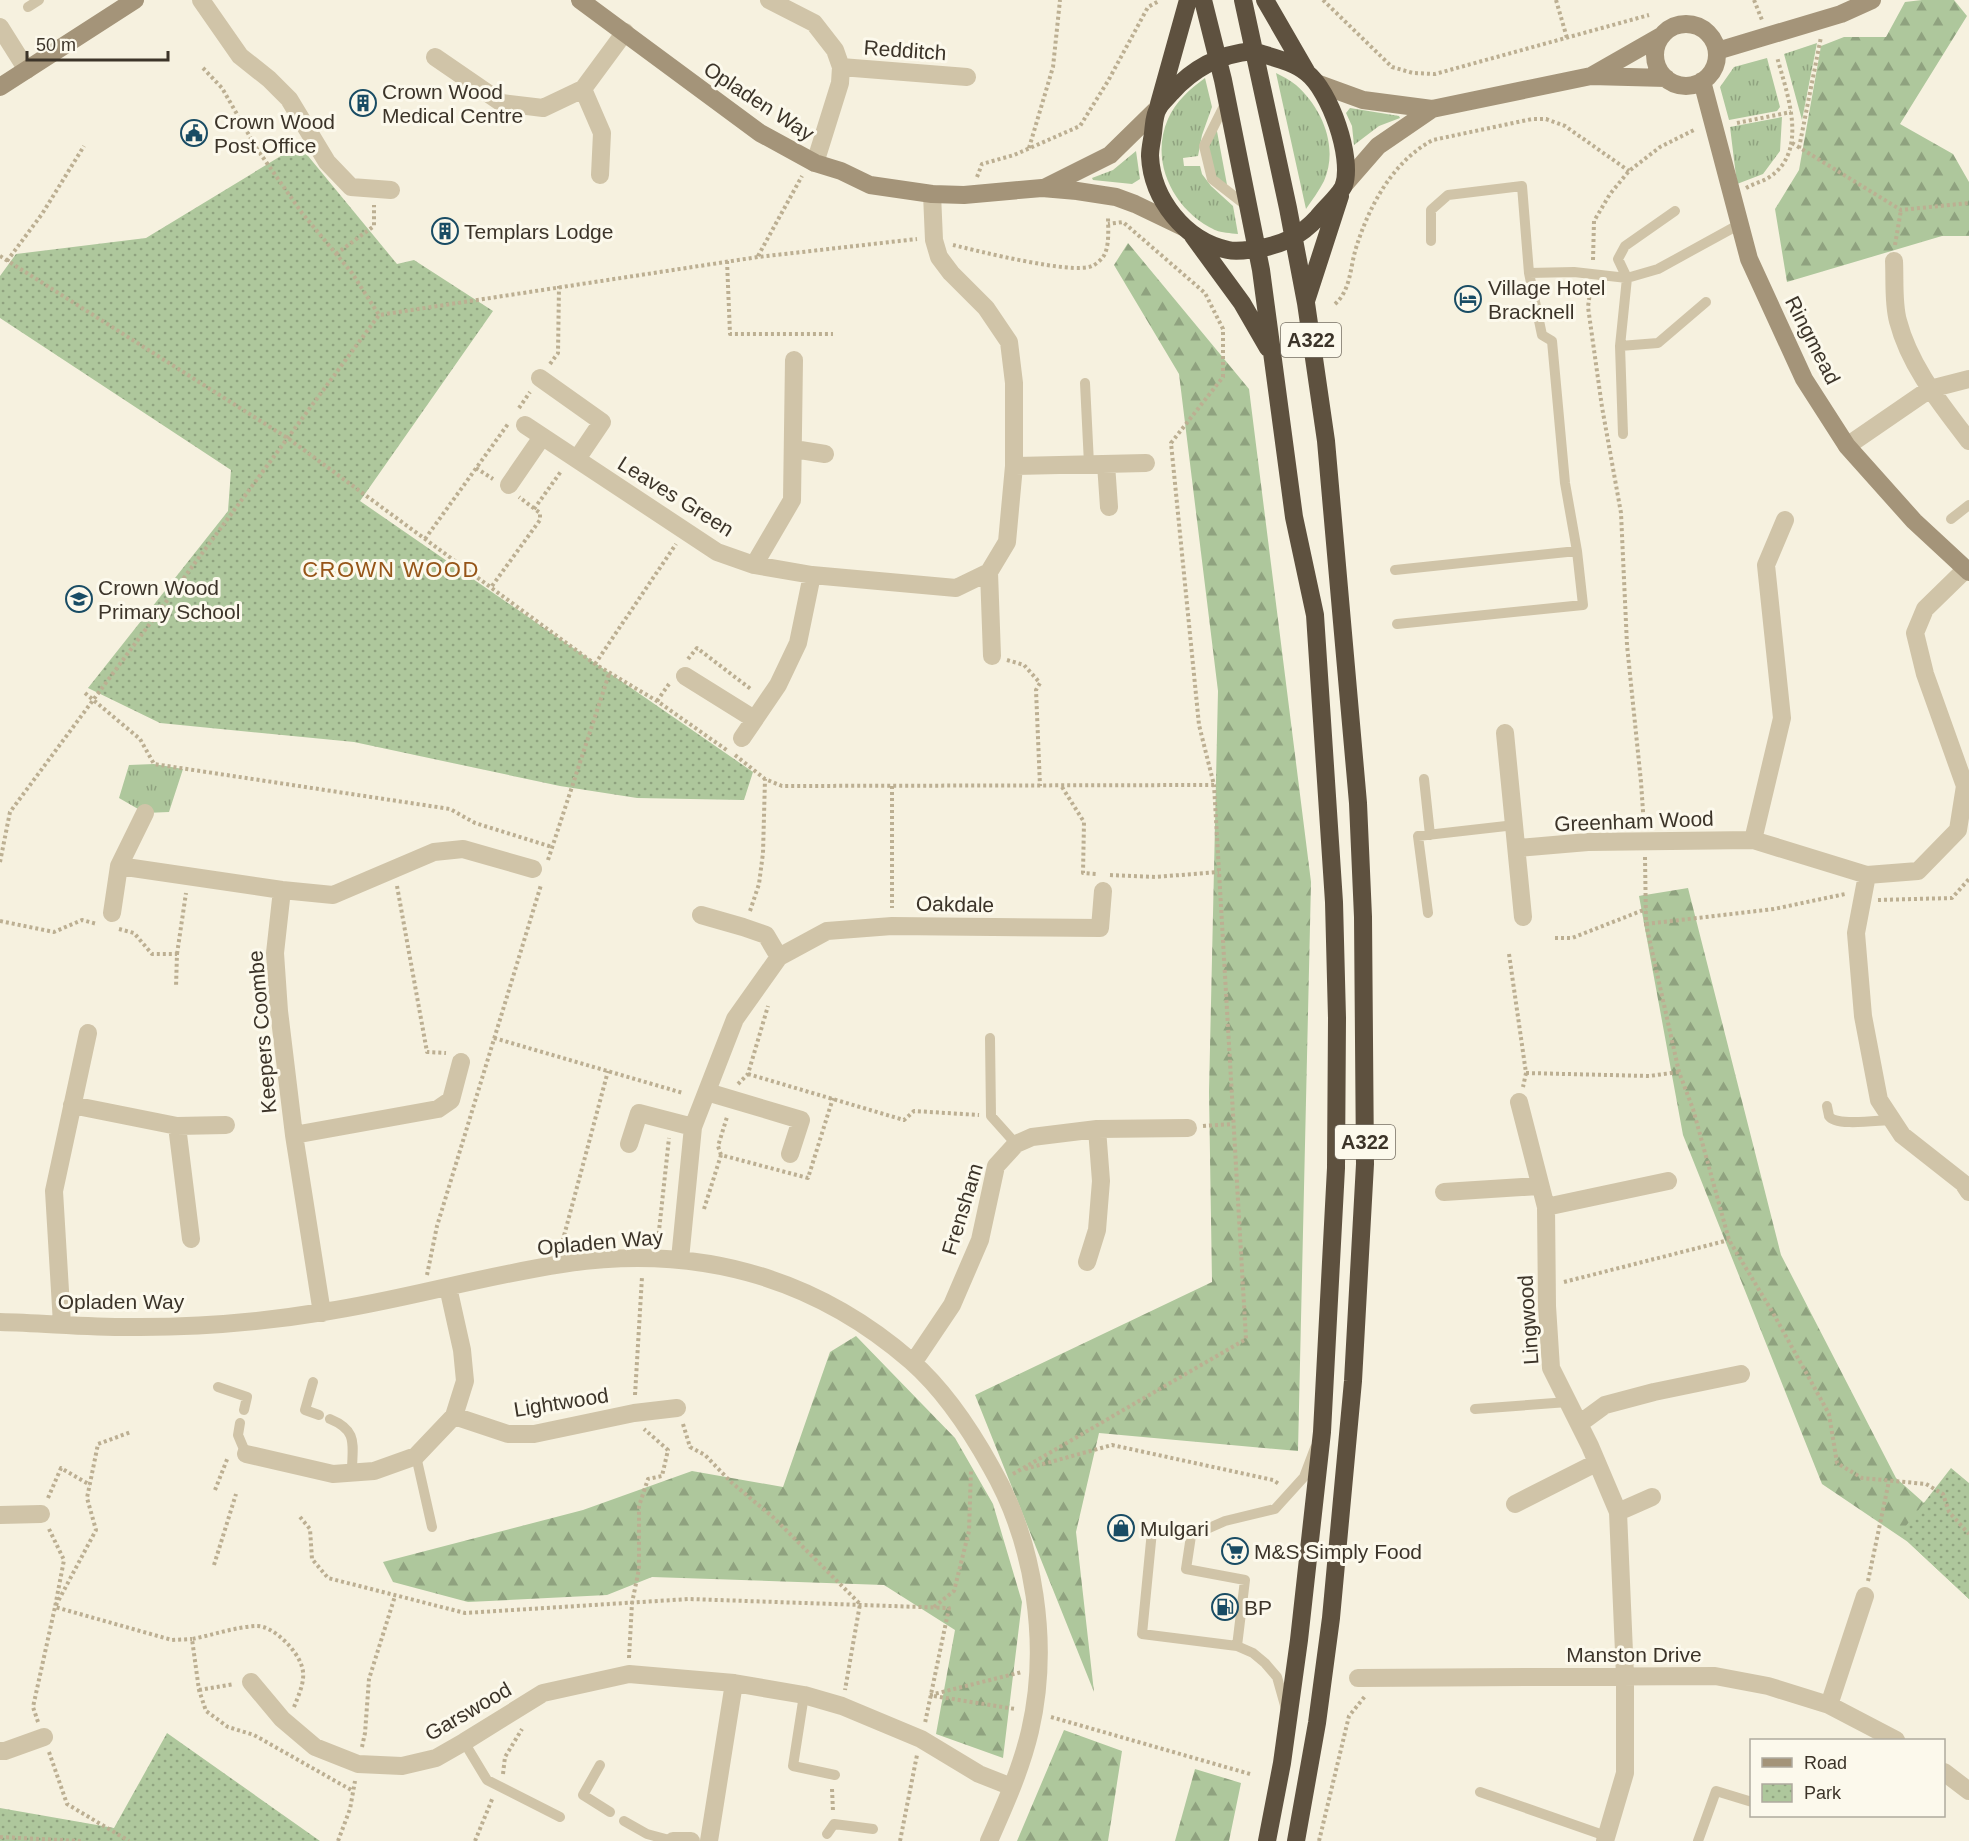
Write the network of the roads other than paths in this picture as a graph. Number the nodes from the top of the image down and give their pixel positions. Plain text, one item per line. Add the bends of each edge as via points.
1 (39, 0) edge
2 (135, 0) edge
3 (201, 0) edge
4 (580, 0) edge
5 (769, 0) edge
6 (1188, 0) edge
7 (1203, 0) edge
8 (1243, 0) edge
9 (1265, 0) edge
10 (1872, 0) edge
11 (28, 7) dead end
12 (0, 27) edge
13 (625, 32) junction
14 (1661, 36) junction
15 (1253, 51) junction
16 (1717, 51) junction
17 (435, 57) dead end
18 (1216, 58) junction
19 (840, 68) junction
20 (27, 70) junction
21 (1591, 76) junction
22 (967, 77) dead end
23 (1312, 78) junction
24 (1666, 78) junction
25 (1702, 81) junction
26 (0, 87) edge
27 (583, 88) junction
28 (1227, 99) junction
29 (1158, 108) junction
30 (1432, 109) junction
31 (809, 169) junction
32 (600, 175) dead end
33 (1343, 187) junction
34 (1042, 188) junction
35 (382, 189) road end
36 (932, 194) junction
37 (1248, 207) junction
38 (1675, 211) dead end
39 (1740, 224) junction
40 (1188, 230) junction
41 (1293, 239) junction
42 (1431, 241) dead end
43 (1256, 249) junction
44 (1894, 261) road end
45 (1529, 273) junction
46 (1627, 278) junction
47 (1706, 302) dead end
48 (1306, 303) junction
49 (1620, 346) junction
50 (1271, 355) junction
51 (794, 360) dead end
52 (540, 378) dead end
53 (1969, 380) edge
54 (1085, 383) dead end
55 (1930, 389) junction
56 (525, 425) dead end
57 (1623, 434) dead end
58 (542, 437) junction
59 (1969, 441) edge
60 (1846, 446) junction
61 (794, 449) junction
62 (825, 454) dead end
63 (574, 458) junction
64 (1146, 463) dead end
65 (1097, 464) junction
66 (1014, 466) junction
67 (508, 488) road end
68 (1969, 505) edge
69 (1109, 507) dead end
70 (1951, 519) dead end
71 (1785, 520) dead end
72 (1577, 551) junction
73 (754, 565) junction
74 (1395, 570) dead end
75 (1967, 570) edge
76 (989, 572) junction
77 (812, 575) junction
78 (1397, 624) dead end
79 (992, 656) road end
80 (684, 676) dead end
81 (754, 719) junction
82 (1505, 733) dead end
83 (742, 738) dead end
84 (1424, 779) dead end
85 (145, 813) dead end
86 (1515, 825) junction
87 (1431, 835) junction
88 (1753, 840) junction
89 (1517, 848) junction
90 (119, 866) junction
91 (540, 873) road end
92 (1867, 874) junction
93 (282, 890) junction
94 (1103, 891) dead end
95 (1428, 914) dead end
96 (700, 915) dead end
97 (1523, 917) dead end
98 (109, 922) road end
99 (778, 957) junction
100 (88, 1033) dead end
101 (990, 1038) dead end
102 (455, 1058) road end
103 (707, 1092) junction
104 (1519, 1102) dead end
105 (72, 1105) junction
106 (1827, 1106) dead end
107 (1892, 1120) junction
108 (226, 1125) dead end
109 (177, 1126) junction
110 (693, 1127) junction
111 (1188, 1128) road end
112 (1097, 1129) junction
113 (294, 1135) junction
114 (629, 1144) dead end
115 (1016, 1144) junction
116 (790, 1154) dead end
117 (1668, 1181) dead end
118 (1539, 1186) junction
119 (1444, 1192) dead end
120 (1969, 1192) edge
121 (1546, 1207) junction
122 (191, 1239) dead end
123 (680, 1259) junction
124 (1087, 1262) dead end
125 (448, 1287) junction
126 (322, 1312) junction
127 (0, 1322) edge
128 (62, 1324) junction
129 (913, 1363) junction
130 (1741, 1374) dead end
131 (313, 1382) dead end
132 (218, 1387) dead end
133 (1568, 1402) junction
134 (677, 1408) road end
135 (1475, 1409) dead end
136 (244, 1410) dead end
137 (454, 1416) junction
138 (240, 1423) dead end
139 (1579, 1424) junction
140 (1322, 1432) junction
141 (246, 1454) joint
142 (416, 1456) junction
143 (1596, 1463) junction
144 (352, 1472) junction
145 (1652, 1497) dead end
146 (1515, 1504) dead end
147 (1618, 1512) junction
148 (41, 1514) road end
149 (0, 1515) edge
150 (432, 1527) dead end
151 (1191, 1536) junction
152 (1864, 1596) road end
153 (1237, 1646) junction
154 (1625, 1676) junction
155 (1364, 1678) road end
156 (251, 1682) dead end
157 (734, 1683) junction
158 (804, 1695) junction
159 (1829, 1705) junction
160 (1288, 1718) junction
161 (44, 1737) road end
162 (1894, 1739) edge
163 (464, 1742) junction
164 (0, 1751) edge
165 (600, 1766) dead end
166 (1945, 1774) edge
167 (835, 1776) road end
168 (1012, 1787) junction
169 (1969, 1791) edge
170 (1480, 1792) dead end
171 (1750, 1801) edge
172 (610, 1812) dead end
173 (560, 1817) dead end
174 (624, 1821) dead end
175 (873, 1829) dead end
176 (827, 1834) dead end
177 (1606, 1838) edge
178 (673, 1841) edge
179 (691, 1841) edge
180 (709, 1841) edge
181 (989, 1841) edge
182 (1268, 1841) edge
183 (1296, 1841) edge
184 (1698, 1841) edge

1 - 11 lane
2 - 20 street
3 - 35 street via 240,56 289,99 327,162 351,187
4 - 13 street, Opladen Way
5 - 19 street, Redditch via 814,23 835,50
6 - 29 highway
7 - 18 highway, A322
8 - 15 highway, A322
9 - 23 highway
10 - 16 street via 1841,14
12 - 20 street
13 - 27 street
13 - 31 street, Opladen Way
14 - 16 street via 1669,28 1692,24 1709,33
14 - 21 street
14 - 24 street via 1655,59
15 - 18 highway
15 - 23 highway via 1280,60
15 - 41 highway, A322
16 - 25 street via 1713,71
17 - 27 street via 502,103 543,108
18 - 28 highway, A322
18 - 29 highway via 1197,68
19 - 22 street, Redditch
19 - 31 street, Redditch via 840,83
20 - 26 street
21 - 24 street
21 - 30 street
23 - 30 street via 1363,100
23 - 33 highway via 1341,134 1345,150
24 - 25 street via 1681,85
25 - 39 street, Ringmead
27 - 32 street via 602,133
28 - 37 highway, A322
28 - 37 lane via 1204,146 1212,178
29 - 34 street, Opladen Way via 1110,155
29 - 40 highway via 1150,154 1152,170 1161,197
30 - 33 street via 1378,146
31 - 36 street, Opladen Way via 841,171 870,185
33 - 41 highway
33 - 48 highway, A322
34 - 36 street, Opladen Way via 969,195
34 - 40 street, Opladen Way via 1116,197
36 - 66 street via 934,240 939,256 986,308 1009,342 1014,383
37 - 43 highway, A322
38 - 46 lane via 1625,246 1618,259
39 - 46 lane via 1658,268
39 - 60 street, Ringmead via 1749,259 1804,379
40 - 43 highway via 1229,250
40 - 50 highway, A322 via 1242,303
41 - 43 highway
41 - 48 highway, A322
42 - 45 lane via 1431,210 1448,195 1522,186
43 - 50 highway, A322
44 - 55 street via 1897,320 1911,357
45 - 46 lane via 1574,272
45 - 72 lane via 1542,335 1552,341 1564,483
46 - 49 lane
47 - 49 lane via 1658,342
48 - 183 highway, A322 via 1326,441 1358,803 1365,1164 1354,1370 1340,1531 1317,1723
49 - 57 lane
50 - 140 highway, A322 via 1294,517 1315,615 1334,902 1336,1168
51 - 61 street
52 - 63 street via 602,422
53 - 55 street
54 - 65 lane
55 - 59 street
55 - 60 street
56 - 58 street, Leaves Green
58 - 63 street, Leaves Green
58 - 67 street
60 - 75 street, Ringmead via 1914,521
61 - 62 street
61 - 73 street via 792,500
63 - 73 street, Leaves Green via 717,552
64 - 65 street
65 - 66 street
65 - 69 street
66 - 76 street via 1007,542
68 - 70 lane
71 - 88 street via 1766,564 1782,718
72 - 74 lane
72 - 78 lane via 1583,605
73 - 77 street, Leaves Green
75 - 92 street, Greenham Wood via 1925,609 1916,633 1925,674 1965,786 1958,830 1918,871
76 - 77 street, Leaves Green via 956,588
76 - 79 street
77 - 81 street via 798,643 778,685
80 - 81 street
81 - 83 street
82 - 86 street
84 - 87 lane
85 - 90 street
86 - 87 lane
86 - 89 street
87 - 95 lane via 1418,836
88 - 89 street, Greenham Wood via 1588,842
88 - 92 street, Greenham Wood
89 - 97 street
90 - 93 street
90 - 98 street
91 - 93 street via 463,849 434,852 333,895
92 - 107 street via 1856,933 1863,1016 1879,1100
93 - 113 street, Keepers Coombe via 275,953
94 - 99 street, Oakdale via 1100,928 892,926 827,931
96 - 99 street via 766,935
99 - 103 street, Oakdale via 735,1019
100 - 105 street
101 - 115 lane via 991,1116
102 - 113 street, Keepers Coombe via 451,1100 438,1109
103 - 110 street, Oakdale
103 - 116 street via 801,1120
104 - 118 street, Lingwood
105 - 109 street
105 - 128 street via 54,1191
106 - 107 lane via 1836,1121
107 - 120 street via 1902,1135
108 - 109 street
109 - 122 street
110 - 114 street via 639,1113
110 - 123 street, Oakdale
111 - 112 street
112 - 115 street via 1032,1137
112 - 124 street via 1101,1181 1097,1230
113 - 126 street, Keepers Coombe
115 - 129 street, Frensham via 996,1166 980,1240 952,1305
117 - 121 street
118 - 119 street
118 - 121 street, Lingwood
121 - 133 street, Lingwood via 1551,1368
123 - 125 street, Opladen Way via 563,1263
123 - 129 street, Opladen Way via 734,1268 795,1287 853,1317
125 - 126 street, Opladen Way
125 - 137 street via 465,1381
126 - 128 street, Opladen Way via 139,1327
127 - 128 street, Opladen Way
129 - 168 street, Opladen Way via 973,1435 1000,1482 1033,1582 1038,1620 1037,1673 1031,1728
130 - 139 street via 1605,1405
131 - 144 lane via 305,1410 344,1425 352,1437
132 - 136 lane via 248,1397
133 - 135 lane
133 - 139 street, Lingwood
134 - 137 street, Lightwood via 534,1434 508,1434
137 - 142 street
138 - 141 lane via 238,1435
139 - 143 street, Lingwood
140 - 151 lane via 1304,1477 1275,1509 1225,1521
140 - 160 highway, A322
141 - 144 street via 333,1474
142 - 144 street via 374,1471
142 - 150 lane
143 - 146 street
143 - 147 street, Lingwood
145 - 147 street
147 - 154 street, Lingwood
148 - 149 street
151 - 153 lane via 1186,1569 1245,1580
151 - 153 lane via 1152,1531 1142,1634
152 - 159 street
153 - 160 lane via 1266,1663 1277,1677
154 - 155 street, Manston Drive
154 - 159 street, Manston Drive via 1715,1676 1768,1686
154 - 177 street, Lingwood via 1625,1773
156 - 163 street, Garswood via 282,1719 315,1747 358,1764 402,1766 436,1758
157 - 158 street, Garswood
157 - 163 street, Garswood via 629,1674 543,1693
157 - 180 street
158 - 167 lane via 793,1766
158 - 168 street, Garswood via 842,1706 921,1739 979,1774
159 - 162 street, Manston Drive
160 - 182 highway, A322
161 - 164 street
163 - 173 lane via 487,1780
165 - 172 lane via 583,1795
166 - 169 street
168 - 181 street, Opladen Way
170 - 177 lane
171 - 184 lane via 1716,1791
174 - 178 lane
175 - 176 lane via 834,1824
178 - 179 street

